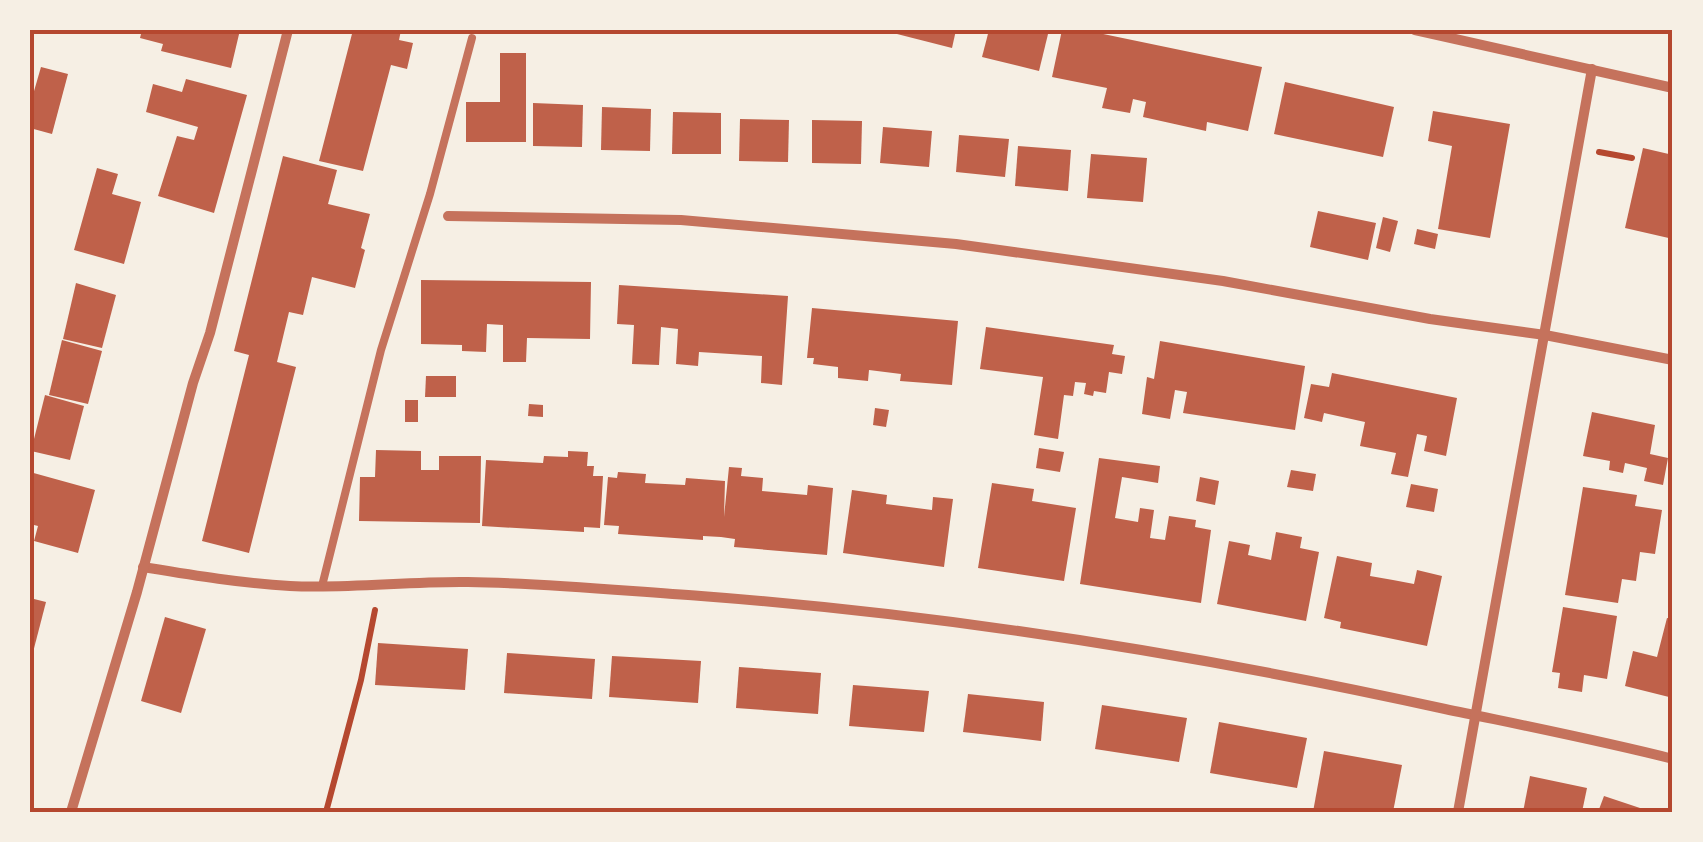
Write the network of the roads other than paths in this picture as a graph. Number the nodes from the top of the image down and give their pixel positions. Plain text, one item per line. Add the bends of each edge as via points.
1 (288, 30) edge
2 (1415, 30) edge
3 (472, 38) dead end
4 (1592, 70) junction
5 (1673, 88) edge
6 (448, 216) dead end
7 (1545, 335) junction
8 (1673, 360) edge
9 (143, 567) junction
10 (322, 586) junction
11 (1476, 714) junction
12 (1673, 759) edge
13 (72, 812) edge
14 (1458, 812) edge

1 - 9 street
2 - 4 street
3 - 10 lane
4 - 5 street
4 - 7 street
6 - 7 street via 681,220 956,244
7 - 8 street
7 - 11 street
9 - 10 street via 217,580
9 - 13 street
10 - 11 street via 464,582 646,592 950,622 1203,660
11 - 12 street
11 - 14 street

